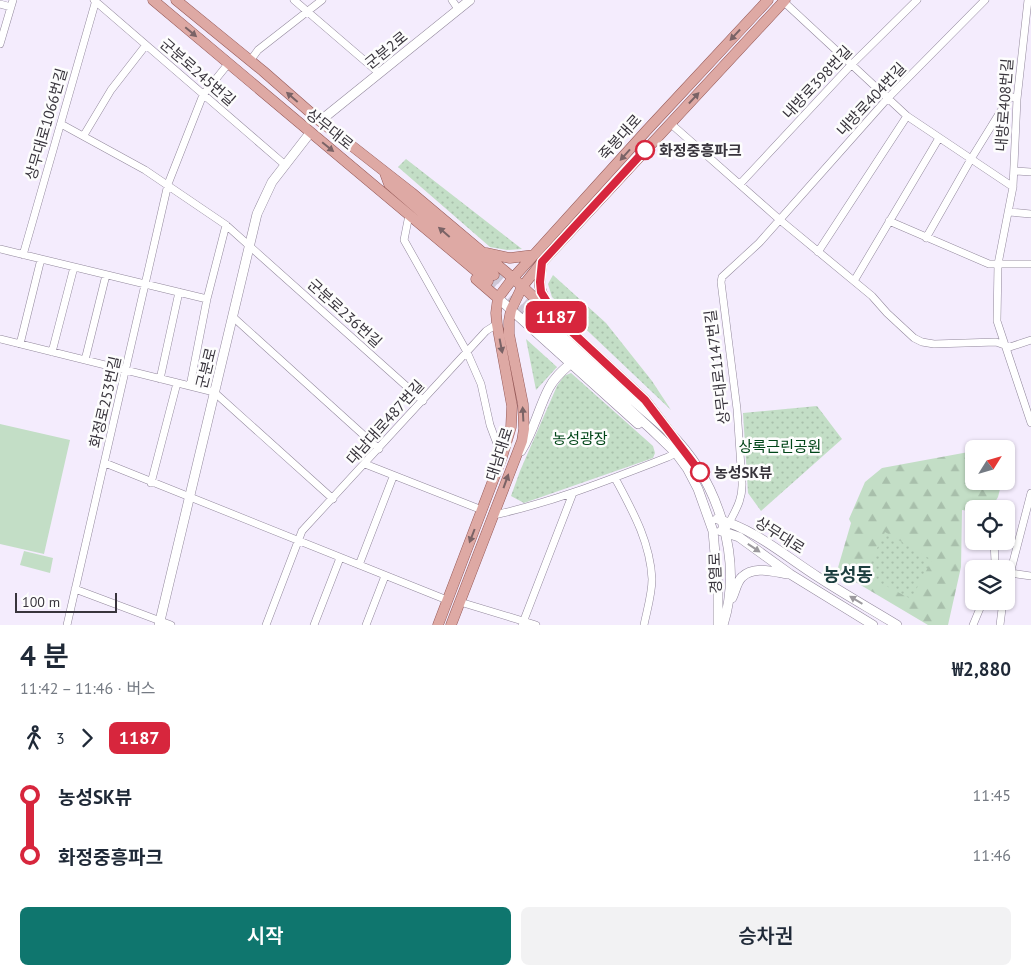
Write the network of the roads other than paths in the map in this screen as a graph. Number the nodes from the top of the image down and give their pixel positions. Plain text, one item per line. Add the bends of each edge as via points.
1 (95, 0) edge
2 (154, 0) edge
3 (176, 0) edge
4 (294, 0) edge
5 (322, 0) edge
6 (452, 0) edge
7 (470, 0) edge
8 (917, 0) edge
9 (985, 0) edge
10 (1028, 0) edge
11 (786, 1) edge
12 (766, 2) edge
13 (0, 4) edge
14 (12, 4) edge
15 (458, 10) junction
16 (307, 12) junction
17 (762, 24) junction
18 (0, 44) edge
19 (146, 45) junction
20 (250, 61) junction
21 (228, 64) junction
22 (851, 65) junction
23 (378, 73) junction
24 (203, 95) junction
25 (887, 99) junction
26 (1017, 99) junction
27 (907, 116) junction
28 (320, 121) junction
29 (670, 123) junction
30 (61, 124) junction
31 (310, 133) junction
32 (84, 135) junction
33 (939, 138) junction
34 (971, 159) junction
35 (284, 164) junction
36 (1014, 171) junction
37 (385, 172) junction
38 (1031, 172) edge
39 (168, 184) junction
40 (740, 184) junction
41 (1013, 187) junction
42 (382, 190) junction
43 (1009, 212) junction
44 (1031, 214) edge
45 (408, 220) junction
46 (780, 220) junction
47 (890, 221) junction
48 (226, 225) junction
49 (926, 238) junction
50 (249, 245) junction
51 (0, 249) edge
52 (483, 252) junction
53 (818, 252) junction
54 (23, 255) junction
55 (534, 255) junction
56 (41, 259) junction
57 (542, 262) junction
58 (998, 264) junction
59 (1031, 264) edge
60 (74, 267) junction
61 (106, 275) junction
62 (513, 278) junction
63 (854, 281) junction
64 (146, 284) junction
65 (522, 287) junction
66 (179, 292) junction
67 (498, 298) junction
68 (207, 299) junction
69 (511, 310) junction
70 (233, 317) junction
71 (557, 318) junction
72 (497, 324) junction
73 (0, 339) edge
74 (1031, 340) edge
75 (20, 344) junction
76 (1004, 344) junction
77 (52, 352) junction
78 (467, 352) junction
79 (85, 360) junction
80 (570, 364) junction
81 (126, 371) junction
82 (160, 379) junction
83 (177, 383) junction
84 (190, 386) junction
85 (214, 392) junction
86 (423, 401) junction
87 (1031, 424) edge
88 (670, 433) junction
89 (379, 449) junction
90 (676, 453) junction
91 (502, 458) junction
92 (514, 461) junction
93 (104, 464) junction
94 (365, 464) junction
95 (393, 476) junction
96 (615, 478) junction
97 (151, 483) junction
98 (573, 493) junction
99 (1031, 493) edge
100 (189, 497) junction
101 (332, 499) junction
102 (482, 510) junction
103 (494, 516) junction
104 (710, 518) junction
105 (726, 521) junction
106 (713, 531) junction
107 (724, 532) junction
108 (297, 541) junction
109 (340, 558) junction
110 (1013, 560) edge
111 (359, 565) junction
112 (790, 574) junction
113 (1015, 574) edge
114 (385, 576) junction
115 (1031, 576) edge
116 (76, 589) junction
117 (447, 600) junction
118 (460, 602) junction
119 (729, 606) junction
120 (979, 610) edge
121 (1002, 610) edge
122 (160, 623) edge
123 (522, 623) edge
124 (67, 625) edge
125 (171, 625) edge
126 (266, 625) edge
127 (314, 625) edge
128 (366, 625) edge
129 (438, 625) edge
130 (451, 625) edge
131 (536, 625) edge
132 (644, 625) edge
133 (718, 625) edge
134 (723, 625) edge
135 (874, 625) edge
136 (898, 625) edge
137 (973, 625) edge
138 (1000, 625) edge

1 - 19 street, 군분로245번길
1 - 30 street, 상무대로1066번길
2 -> 21 main road, 상무대로
3 - 20 main road, 상무대로
4 - 16 street
5 - 16 street
6 - 15 street
7 - 15 street, 군분2로
8 - 22 street, 내방로398번길
9 - 25 street, 내방로404번길
10 - 26 street, 내방로408번길
11 - 17 main road, 죽봉대로
11 - 22 street
12 - 17 main road via 771,7
12 -> 55 main road, 죽봉대로
13 - 14 street
14 - 18 street
15 - 23 street, 군분2로
16 - 20 street via 258,50
16 - 23 street
29 -> 17 main road, 죽봉대로
19 - 24 street, 군분로245번길
19 - 32 street via 111,90
28 -> 20 main road, 상무대로
21 - 24 street, 화정로253번길
21 - 31 main road, 상무대로
22 - 25 street
22 - 40 street, 내방로398번길
23 - 28 street, 군분2로
24 - 35 street, 군분로245번길
24 - 39 street, 화정로253번길
25 - 27 street
25 - 46 street, 내방로404번길
26 - 34 street via 1010,96
26 - 36 street, 내방로408번길
27 - 33 street
27 - 53 street
28 - 37 main road, 상무대로
29 - 40 street
29 - 57 main road, 죽봉대로
30 - 32 street, 군분로236번길
30 - 54 street, 상무대로1066번길
31 - 35 street, 군분로
31 -> 42 main road, 상무대로
32 - 39 street, 군분로236번길
33 - 34 street
33 - 47 street
34 - 41 street
34 - 49 street
35 - 50 street, 군분로 via 265,193
36 - 38 street
36 - 41 street, 내방로408번길
42 -> 37 main road, 상무대로 via 491,278 389,184
37 - 52 main road
39 - 48 street, 군분로236번길
39 - 64 street, 화정로253번길
40 - 46 street
41 - 43 street, 내방로408번길
42 - 45 main road via 385,199
43 - 44 street
43 - 58 street, 내방로408번길
45 - 67 main road
45 - 78 street via 404,240
46 - 53 street
46 - 105 street, 상무대로1147번길 via 749,254 722,276 742,482 741,498
47 - 49 street
47 - 63 street
48 - 50 street, 군분로236번길
48 - 68 street
49 - 58 street via 989,264
50 - 70 street, 군분로
50 - 86 street, 군분로236번길
51 - 54 street
52 - 55 main road via 510,258
52 - 62 main road
53 - 63 street
54 - 56 street
55 - 62 main road, 죽봉대로
56 - 60 street
56 - 75 street
57 - 65 main road, 죽봉대로
57 - 71 main road via 541,292
58 - 59 street
58 - 76 street, 내방로408번길 via 997,321
60 - 61 street
60 - 77 street
61 - 64 street
61 - 79 street
62 - 65 main road
62 - 67 main road, 죽봉대로
63 - 76 street via 900,327 922,342
64 - 66 street
64 - 81 street, 화정로253번길
65 - 69 main road, 대남대로
65 - 71 main road
66 - 68 street
66 - 82 street
67 - 69 street
67 - 72 main road, 대남대로
68 - 84 street
69 - 80 street
92 -> 69 main road, 대남대로 via 524,430 523,404 509,334
70 - 85 street, 군분로
70 - 89 street
71 - 88 main road via 645,400
72 - 78 street, 대남대로487번길
72 -> 91 main road, 대남대로 via 512,406 511,427
73 - 75 street
74 - 76 street via 1010,347
75 - 77 street
76 - 87 street, 내방로408번길
77 - 79 street
78 - 86 street, 대남대로487번길
78 - 91 street via 481,384 490,425
79 - 81 street
80 - 90 street
80 - 92 street via 549,387 534,428
81 - 82 street
81 - 93 street, 화정로253번길
82 - 83 street
83 - 84 street
83 - 97 street
84 - 85 street
85 - 100 street, 군분로
85 - 101 street
86 - 89 street, 대남대로487번길
88 - 90 street via 530,312
88 - 105 street via 700,472
89 - 94 street, 대남대로487번길
90 - 96 street
90 - 104 street via 698,489
91 - 102 main road, 대남대로
103 -> 92 main road, 대남대로
93 - 97 street
93 - 116 street, 화정로253번길
94 - 95 street
94 - 101 street, 대남대로487번길
95 - 102 street
95 - 111 street
96 - 98 street
96 - 132 street via 636,518 648,554 652,580
97 - 100 street
98 - 103 street
98 - 123 street
99 - 110 street
100 - 108 street
100 - 122 street, 군분로
101 - 108 street, 대남대로487번길
102 -> 117 main road, 대남대로
103 - 118 main road, 대남대로
104 - 105 street, 상무대로
104 - 106 street
105 - 107 street, 경열로
136 -> 105 street, 상무대로 via 818,577 756,534
106 - 107 street, 상무대로
106 - 133 street, 경열로
107 -> 112 street, 상무대로 via 739,538
107 - 119 street, 경열로 via 730,554
108 - 109 street
108 - 126 street, 대남대로487번길
109 - 111 street
109 - 127 street
111 - 114 street
112 - 119 street via 752,570 741,577
112 - 135 street, 상무대로
113 - 115 street
114 - 117 street
114 - 128 street
116 - 122 street
116 - 124 street, 화정로253번길
117 - 129 main road, 대남대로
118 - 123 street
118 - 130 main road, 대남대로
119 - 134 street, 경열로
120 - 137 street
121 - 138 street
122 - 125 street
123 - 131 street

